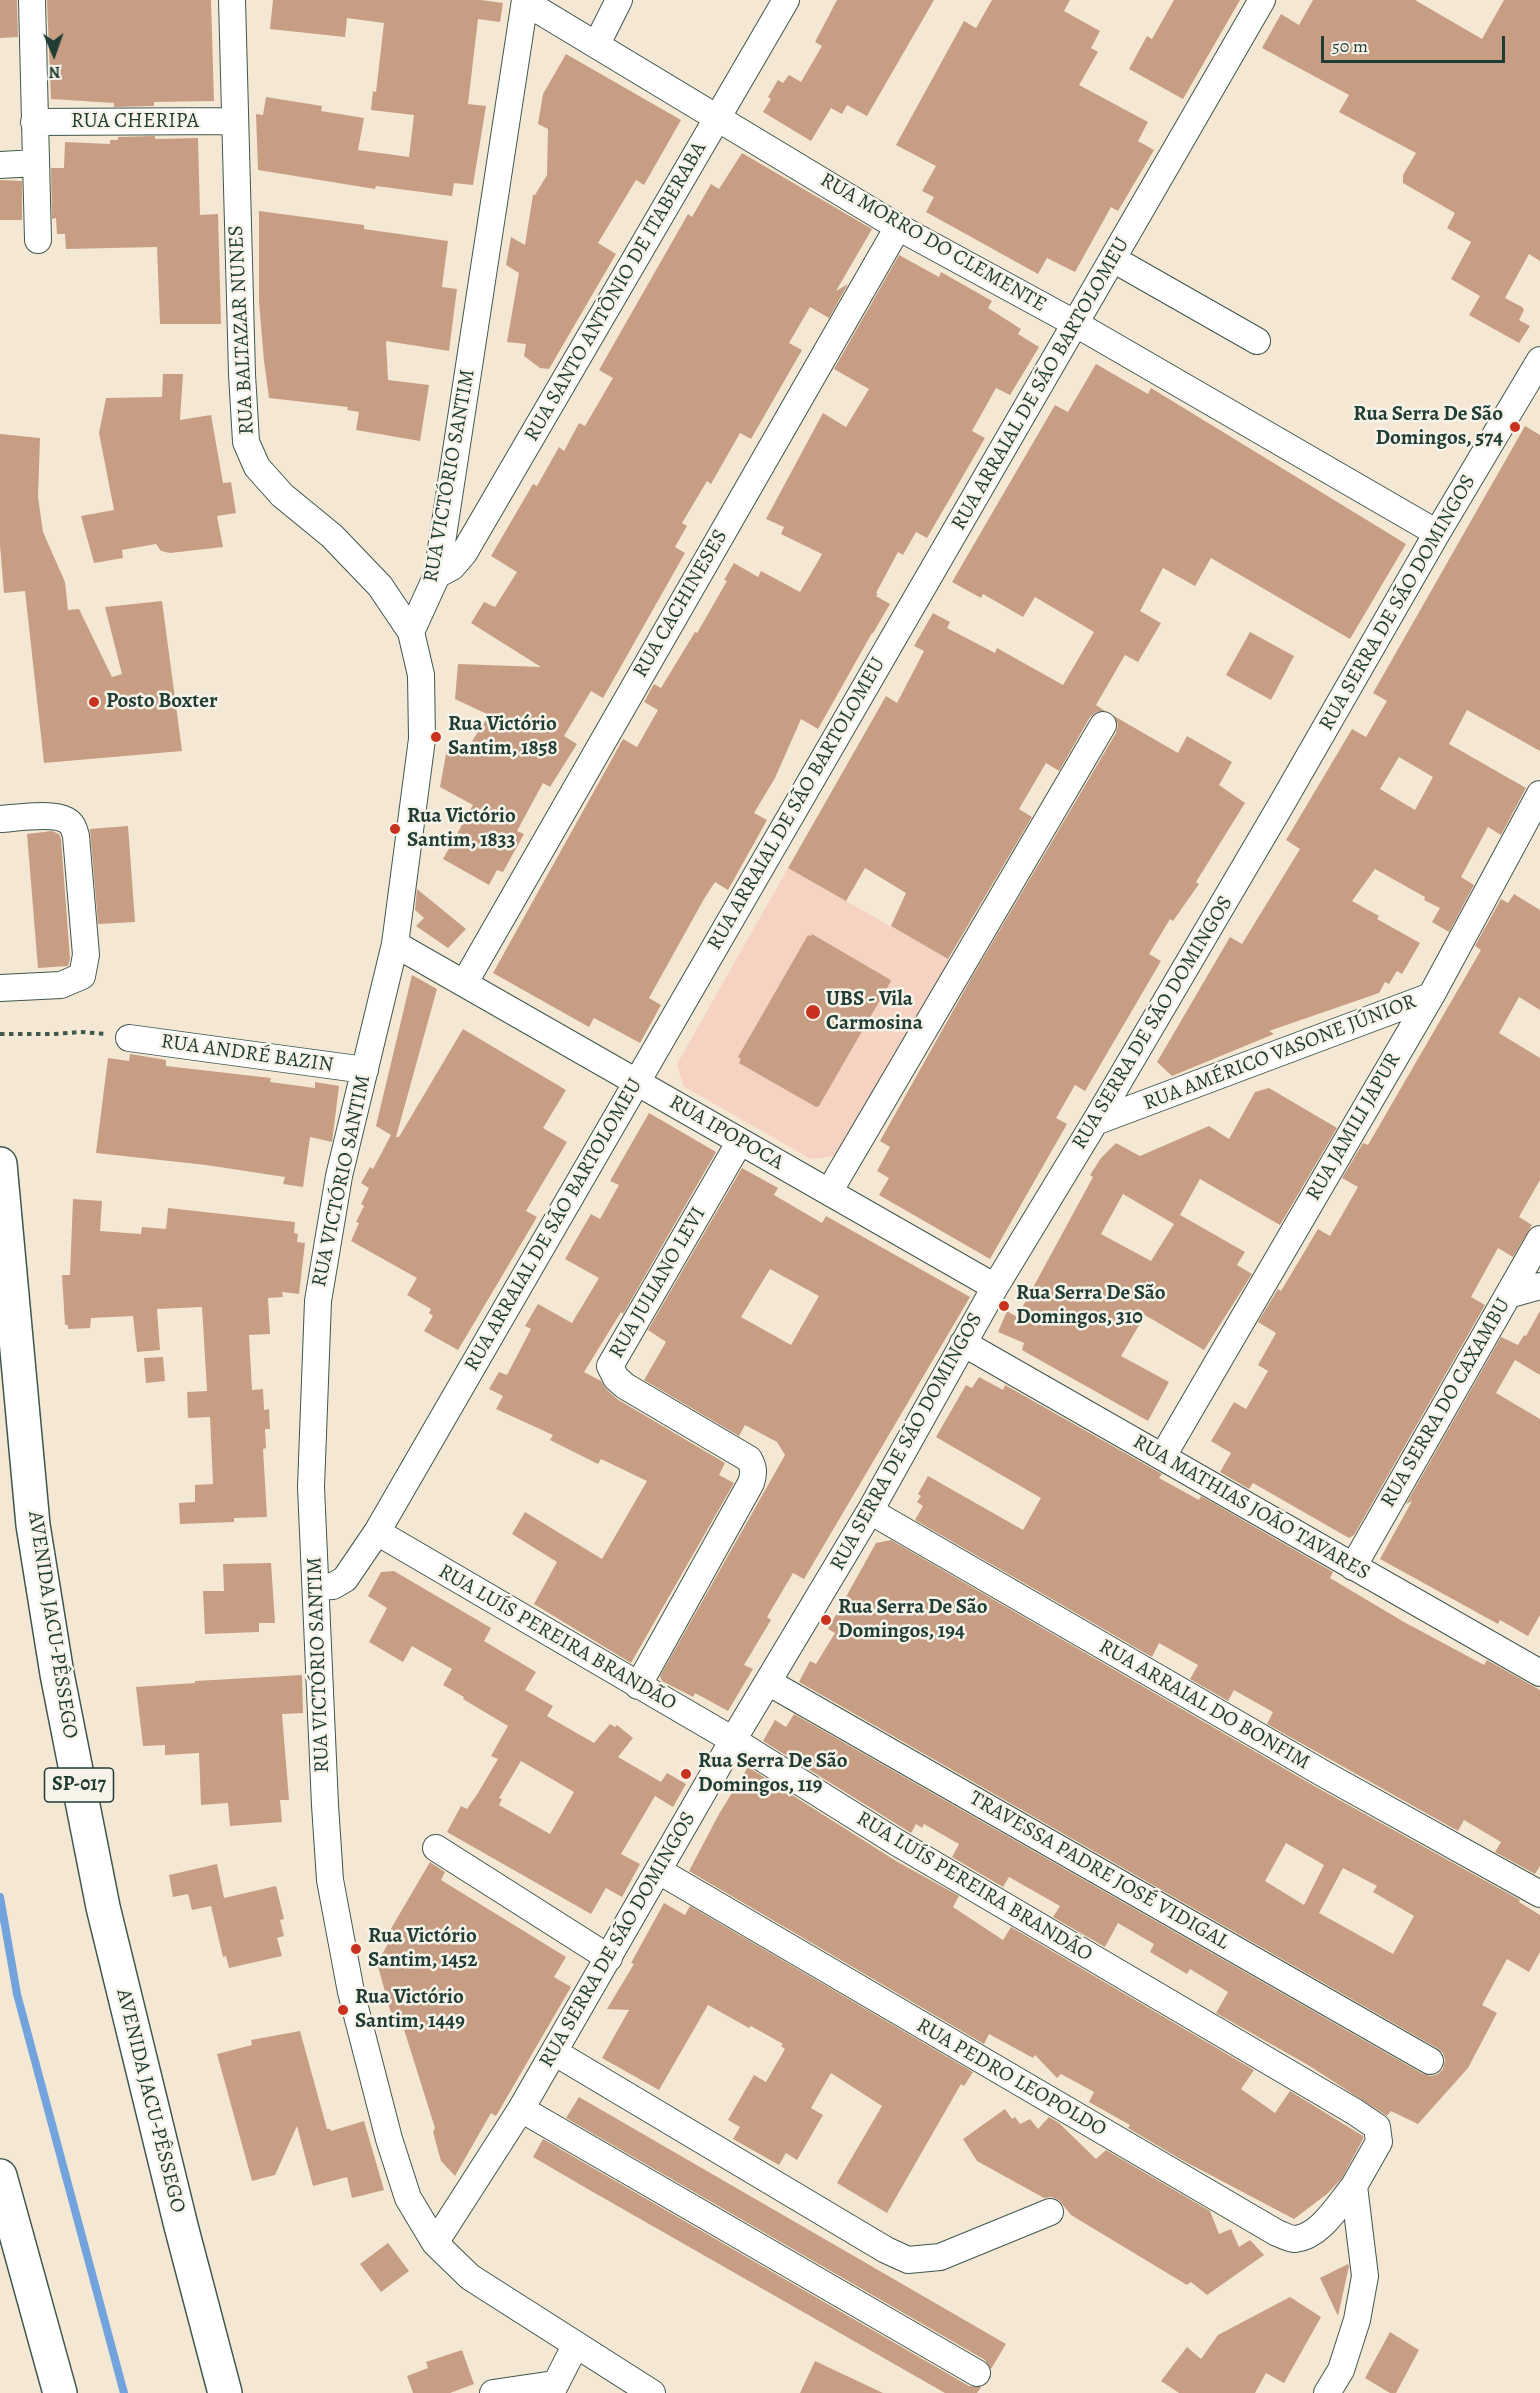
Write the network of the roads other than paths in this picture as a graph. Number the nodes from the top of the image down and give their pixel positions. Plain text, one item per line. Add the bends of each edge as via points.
1 (32, 0) edge
2 (232, 0) edge
3 (619, 0) edge
4 (786, 0) edge
5 (1262, 0) edge
6 (525, 1) edge
7 (597, 45) junction
8 (718, 117) junction
9 (235, 121) junction
10 (34, 122) junction
11 (36, 163) junction
12 (0, 165) edge
13 (898, 227) junction
14 (38, 240) dead end
15 (1113, 259) junction
16 (1076, 324) junction
17 (1257, 341) dead end
18 (1540, 360) edge
19 (1437, 533) junction
20 (436, 575) junction
21 (411, 632) junction
22 (1103, 725) dead end
23 (1537, 805) edge
24 (0, 819) edge
25 (395, 944) junction
26 (465, 982) junction
27 (0, 988) edge
28 (1431, 996) junction
29 (129, 1038) road end
30 (365, 1070) junction
31 (637, 1081) junction
32 (1095, 1122) junction
33 (740, 1143) junction
34 (0, 1164) edge
35 (829, 1192) junction
36 (1540, 1239) edge
37 (1540, 1286) edge
38 (995, 1287) junction
39 (1508, 1295) junction
40 (963, 1343) junction
41 (1163, 1456) junction
42 (870, 1511) junction
43 (377, 1532) junction
44 (1353, 1567) junction
45 (316, 1587) junction
46 (1539, 1669) edge
47 (768, 1682) junction
48 (638, 1686) junction
49 (733, 1740) junction
50 (436, 1848) dead end
51 (659, 1871) junction
52 (1540, 1894) edge
53 (609, 1958) junction
54 (554, 2052) junction
55 (1430, 2061) dead end
56 (521, 2109) junction
57 (0, 2176) edge
58 (1354, 2186) junction
59 (1050, 2212) dead end
60 (435, 2243) junction
61 (575, 2346) junction
62 (977, 2373) dead end
63 (553, 2388) edge
64 (60, 2393) edge
65 (225, 2393) edge
66 (493, 2393) edge
67 (652, 2393) edge
68 (1327, 2393) edge

1 - 10 street
2 - 9 street, RUA BALTAZAR NUNES
3 - 7 street
4 - 8 street, RUA SANTO ANTÔNIO DE ITABERABA
5 - 15 street, RUA ARRAIAL DE SÃO BARTOLOMEU
6 - 7 street, RUA MORRO DO CLEMENTE
6 - 20 street, RUA VICTÓRIO SANTIM
7 - 8 street, RUA MORRO DO CLEMENTE
8 - 13 street, RUA MORRO DO CLEMENTE
8 - 20 street, RUA SANTO ANTÔNIO DE ITABERABA via 464,554 452,567
9 - 10 street, RUA CHERIPA
9 - 21 street, RUA BALTAZAR NUNES via 246,442 256,467 380,585
10 - 11 street
11 - 12 street
11 - 14 street
13 - 16 street, RUA MORRO DO CLEMENTE
13 - 26 street, RUA CACHINESES
15 - 16 street, RUA ARRAIAL DE SÃO BARTOLOMEU
15 - 17 street
16 - 19 street, RUA MORRO DO CLEMENTE
16 - 31 street, RUA ARRAIAL DE SÃO BARTOLOMEU
18 - 19 street, RUA SERRA DE SÃO DOMINGOS
19 - 32 street, RUA SERRA DE SÃO DOMINGOS
20 - 21 street, RUA VICTÓRIO SANTIM
21 - 25 street, RUA VICTÓRIO SANTIM via 422,675 422,740
22 - 35 street
23 - 28 street, RUA JAMILI JAPUR
24 - 27 street via 64,818 72,825 87,955 82,976 62,985
25 - 26 street, RUA IPOPOCA
25 - 30 street, RUA VICTÓRIO SANTIM
26 - 31 street, RUA IPOPOCA
28 - 32 street, RUA AMÉRICO VASONE JÚNIOR
28 - 41 street, RUA JAMILI JAPUR
29 - 30 street, RUA ANDRÉ BAZIN
30 - 45 street, RUA VICTÓRIO SANTIM via 339,1176 318,1301 311,1487
31 - 33 street, RUA IPOPOCA
31 - 43 street, RUA ARRAIAL DE SÃO BARTOLOMEU
32 - 38 street, RUA SERRA DE SÃO DOMINGOS
33 - 35 street, RUA IPOPOCA
33 - 48 street, RUA JULIANO LEVI via 610,1366 625,1386 749,1459 754,1474
34 - 65 highway, AVENIDA JACU-PÊSSEGO / SP-017 via 33,1525 57,1674 103,1906
35 - 38 street, RUA IPOPOCA
36 - 39 street, RUA SERRA DO CAXAMBU
37 - 39 street
38 - 40 street, RUA SERRA DE SÃO DOMINGOS
39 - 44 street, RUA SERRA DO CAXAMBU
40 - 41 street, RUA MATHIAS JOÃO TAVARES
40 - 42 street, RUA SERRA DE SÃO DOMINGOS
41 - 44 street, RUA MATHIAS JOÃO TAVARES
42 - 47 street, RUA SERRA DE SÃO DOMINGOS
42 - 52 street, RUA ARRAIAL DO BONFIM via 1324,1774
43 - 45 street, RUA ARRAIAL DE SÃO BARTOLOMEU via 345,1579 333,1586
43 - 48 street, RUA LUÍS PEREIRA BRANDÃO
44 - 46 street, RUA MATHIAS JOÃO TAVARES
45 - 60 street, RUA VICTÓRIO SANTIM via 326,1827 342,1949 389,2139 408,2198
47 - 49 street, RUA SERRA DE SÃO DOMINGOS
47 - 55 street, TRAVESSA PADRE JOSÉ VIDIGAL
48 - 49 street, RUA LUÍS PEREIRA BRANDÃO
49 - 51 street, RUA SERRA DE SÃO DOMINGOS
49 - 58 street, RUA LUÍS PEREIRA BRANDÃO via 896,1842 1377,2127 1379,2142
50 - 53 street
51 - 53 street, RUA SERRA DE SÃO DOMINGOS
51 - 58 street, RUA PEDRO LEOPOLDO via 1277,2233 1293,2239 1309,2236
53 - 54 street, RUA SERRA DE SÃO DOMINGOS
54 - 56 street, RUA SERRA DE SÃO DOMINGOS
54 - 59 street via 909,2260 940,2257
56 - 60 street, RUA SERRA DE SÃO DOMINGOS
56 - 62 street
57 - 64 highway
58 - 68 street via 1365,2276 1357,2320 1341,2370
60 - 61 street, RUA VICTÓRIO SANTIM via 470,2277
61 - 63 street
61 - 67 street, RUA VICTÓRIO SANTIM
63 - 66 street

